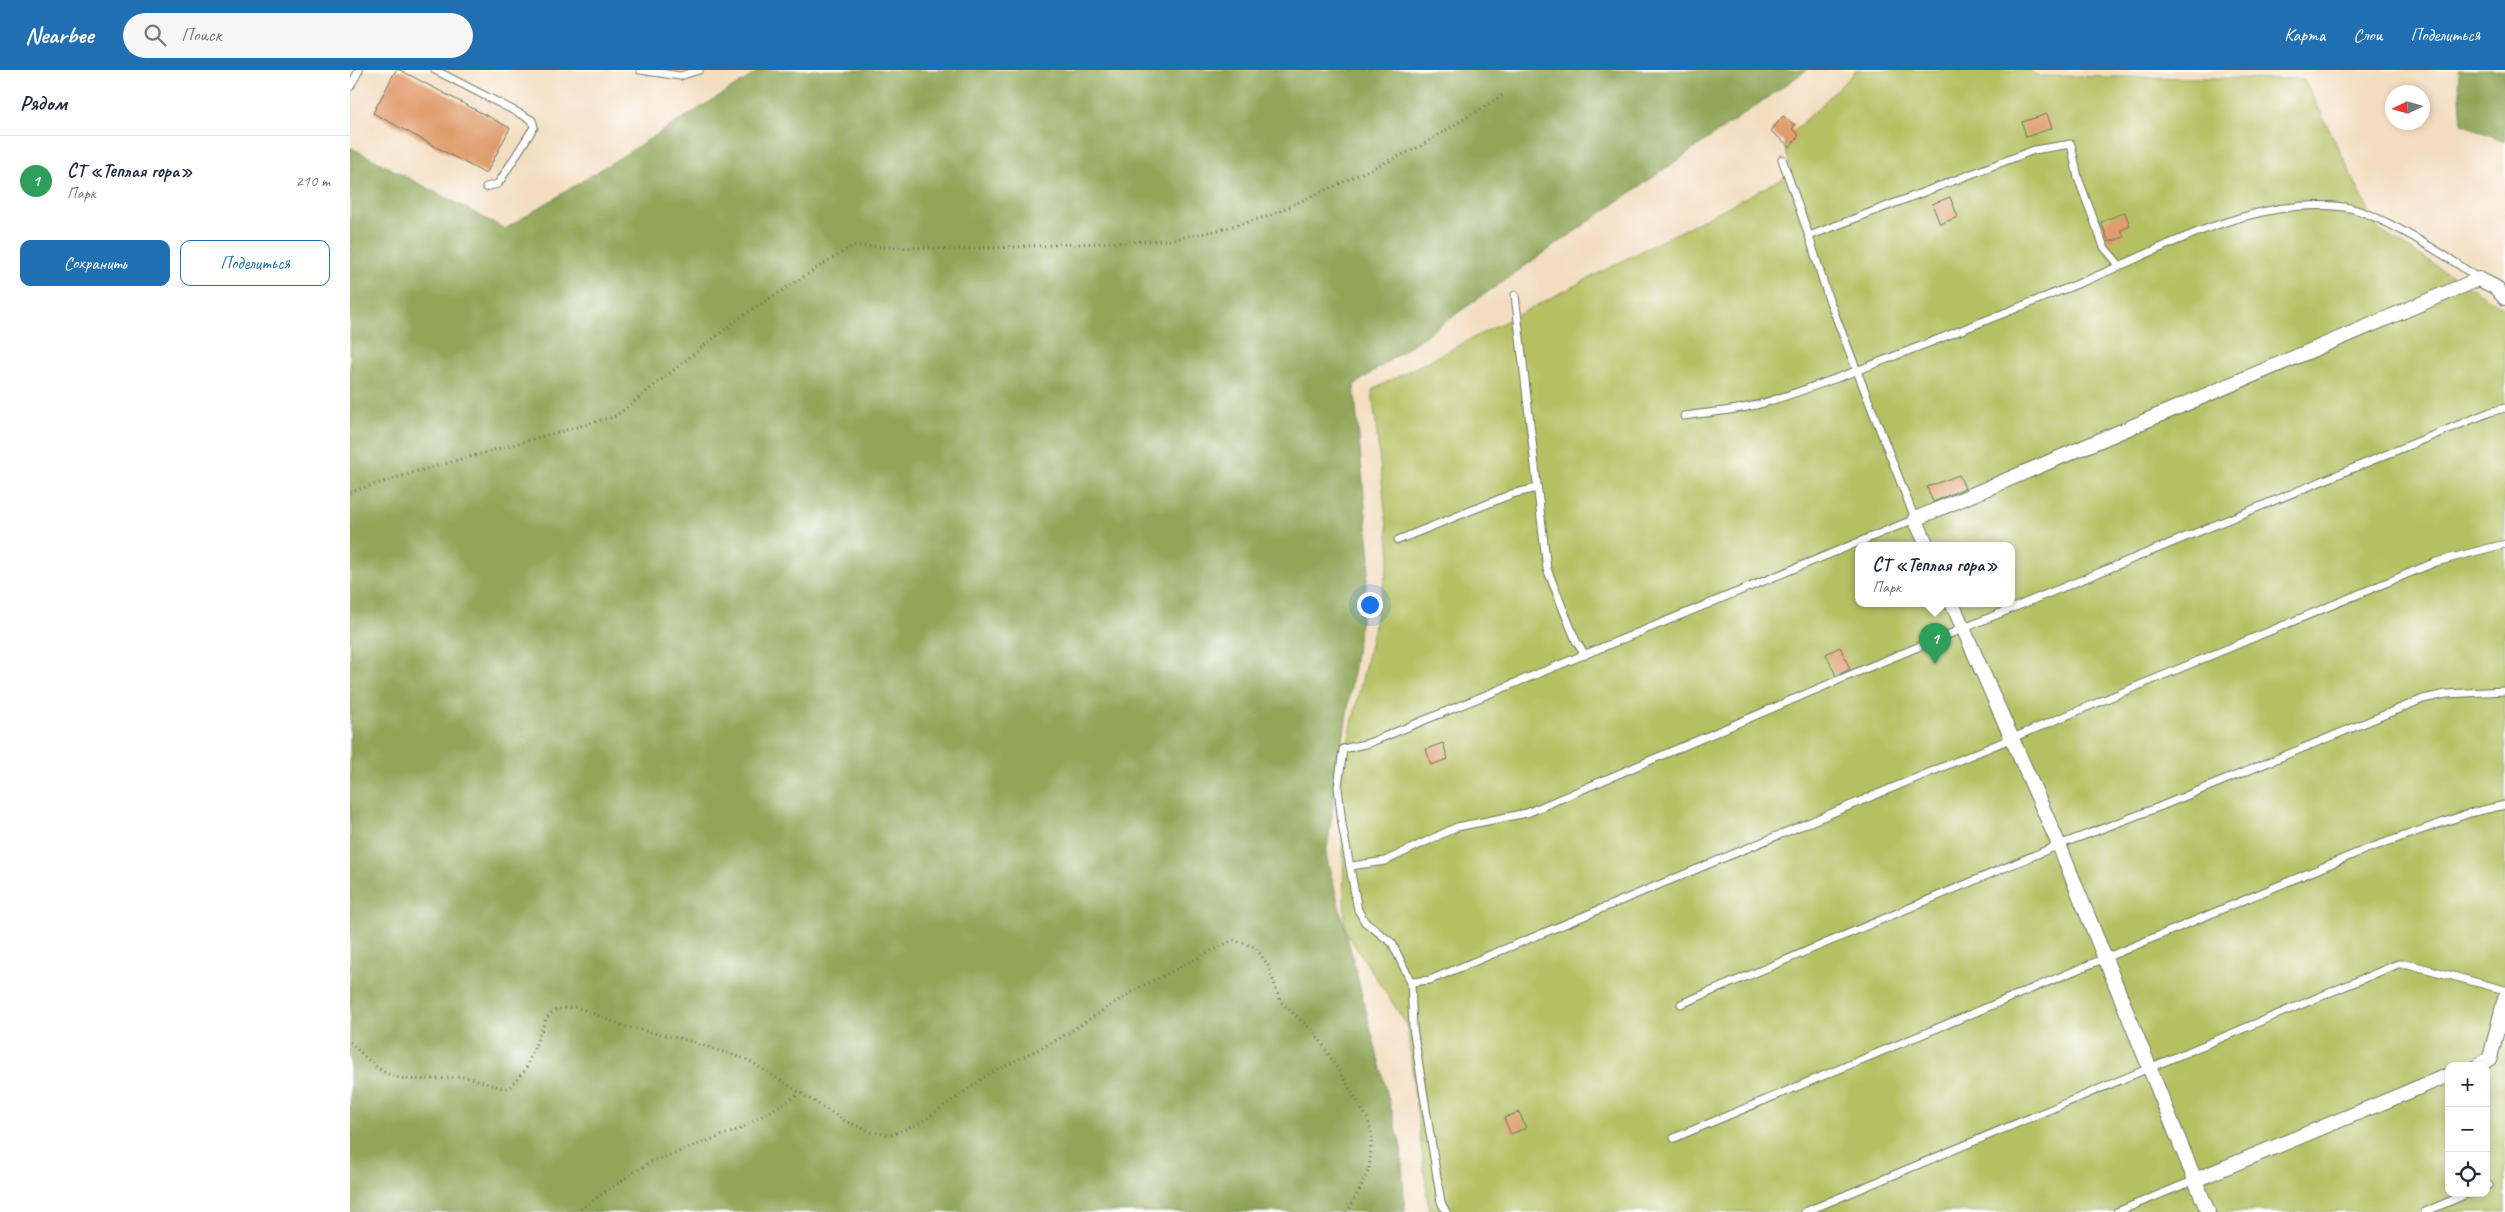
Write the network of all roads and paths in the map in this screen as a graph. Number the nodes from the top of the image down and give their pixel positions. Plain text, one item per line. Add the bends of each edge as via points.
1 (359, 70) edge
2 (435, 70) edge
3 (640, 70) edge
4 (698, 70) edge
5 (350, 87) edge
6 (1504, 94) dead end
7 (1782, 159) dead end
8 (486, 187) dead end
9 (1809, 236) junction
10 (2120, 266) junction
11 (2479, 279) junction
12 (1515, 295) dead end
13 (2505, 298) edge
14 (1858, 371) junction
15 (2505, 408) edge
16 (1684, 416) dead end
17 (1537, 488) junction
18 (350, 492) edge
19 (1915, 519) junction
20 (1398, 540) dead end
21 (1859, 542) edge
22 (1926, 542) edge
23 (1855, 544) edge
24 (2505, 544) edge
25 (1954, 607) edge
26 (1964, 630) junction
27 (1585, 655) junction
28 (2505, 691) edge
29 (2013, 741) junction
30 (2505, 805) edge
31 (2059, 845) junction
32 (1351, 866) junction
33 (2104, 958) junction
34 (1410, 982) junction
35 (2505, 990) edge
36 (2505, 998) edge
37 (1681, 1004) dead end
38 (350, 1042) edge
39 (2485, 1062) edge
40 (2148, 1068) junction
41 (2445, 1077) edge
42 (800, 1093) junction
43 (1674, 1138) dead end
44 (2195, 1180) junction
45 (2460, 1197) edge
46 (576, 1212) edge
47 (1347, 1212) edge
48 (1446, 1212) edge
49 (1805, 1212) edge
50 (2117, 1212) edge
51 (2208, 1212) edge
52 (2424, 1212) edge

1 - 5 lane
2 - 8 lane via 532,120 534,127 498,184
3 - 4 lane via 680,76
6 - 18 path via 1419,147 1269,216 1219,230 1170,240 1012,247 852,246 739,318 616,416
7 - 9 lane
9 - 10 lane via 2034,150 2071,144 2078,178 2104,247
9 - 14 lane via 1828,297
10 - 11 lane via 2218,224 2261,211 2312,205 2346,207 2371,215 2455,261
10 - 14 lane
11 - 13 street via 2495,287
11 - 19 street
12 - 17 lane
14 - 16 lane via 1759,404
14 - 19 lane
15 - 26 lane
17 - 20 lane via 1512,494
17 - 27 lane via 1547,570 1576,641
19 - 21 lane
19 - 22 street
23 - 27 lane
24 - 29 lane via 2436,562
25 - 26 street
26 - 29 street
26 - 32 lane via 1862,670 1527,813 1457,827 1385,861
27 - 32 lane via 1369,743 1343,749 1338,787
28 - 31 lane via 2446,694 2423,699
29 - 31 street
29 - 34 lane via 1928,773 1430,980
30 - 33 lane via 2470,813 2364,850
31 - 33 street
31 - 37 lane
32 - 34 lane via 1358,910 1365,922 1392,943
33 - 40 street
33 - 43 lane
34 - 48 lane via 1413,1028 1441,1202
35 - 40 lane via 2398,964
36 - 39 street via 2490,1058
38 - 42 path via 374,1067 391,1077 409,1081 466,1077 496,1088 509,1088 525,1070 547,1017 558,1009 576,1007 627,1028 683,1039 748,1060
40 - 44 street
40 - 49 lane
41 - 44 street
42 - 46 path via 740,1130 648,1163
42 - 47 path via 845,1121 890,1135 920,1123 989,1074 1057,1040 1135,990 1232,940 1255,946 1268,965 1280,1001 1318,1035 1368,1119 1372,1136 1369,1169
44 - 50 lane
44 - 51 street
45 - 52 lane

